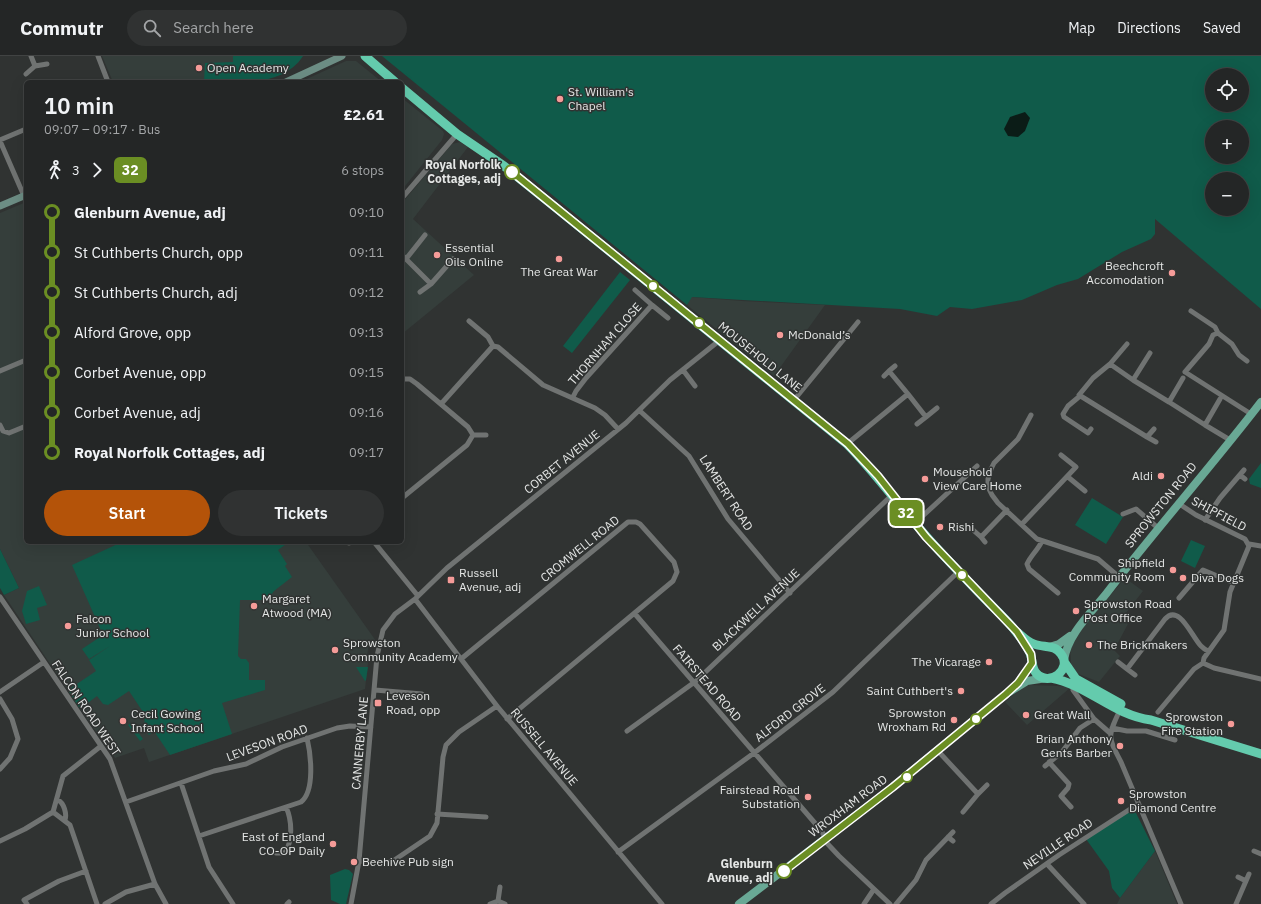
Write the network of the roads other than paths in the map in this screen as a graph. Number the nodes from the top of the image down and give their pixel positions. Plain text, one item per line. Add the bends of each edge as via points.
1 (31, 56) edge
2 (98, 56) edge
3 (331, 56) edge
4 (342, 56) edge
5 (365, 56) edge
6 (47, 64) dead end
7 (322, 64) junction
8 (35, 66) junction
9 (26, 74) dead end
10 (107, 80) edge
11 (290, 80) edge
12 (393, 80) edge
13 (404, 90) edge
14 (24, 130) edge
15 (457, 134) junction
16 (0, 141) edge
17 (24, 194) edge
18 (24, 196) edge
19 (404, 196) edge
20 (0, 206) edge
21 (425, 235) dead end
22 (404, 257) edge
23 (453, 259) dead end
24 (431, 284) junction
25 (635, 290) dead end
26 (420, 292) dead end
27 (652, 305) junction
28 (1191, 311) dead end
29 (668, 318) dead end
30 (469, 321) dead end
31 (858, 322) dead end
32 (1218, 333) junction
33 (720, 340) junction
34 (1127, 344) dead end
35 (493, 346) junction
36 (1150, 353) dead end
37 (24, 361) edge
38 (1247, 361) dead end
39 (1110, 364) junction
40 (895, 366) dead end
41 (682, 370) junction
42 (0, 371) edge
43 (889, 371) junction
44 (884, 376) dead end
45 (1183, 378) dead end
46 (404, 380) edge
47 (1133, 380) junction
48 (695, 386) dead end
49 (908, 394) junction
50 (1080, 396) junction
51 (573, 397) junction
52 (1220, 399) dead end
53 (794, 400) junction
54 (1169, 402) junction
55 (1261, 402) edge
56 (441, 404) junction
57 (937, 408) dead end
58 (640, 411) junction
59 (1251, 414) junction
60 (1031, 415) dead end
61 (926, 417) junction
62 (0, 424) edge
63 (917, 424) dead end
64 (1205, 425) junction
65 (24, 427) edge
66 (618, 429) junction
67 (1154, 429) dead end
68 (2, 432) edge
69 (1091, 433) dead end
70 (473, 435) junction
71 (486, 435) dead end
72 (1147, 437) junction
73 (1230, 440) junction
74 (1156, 442) dead end
75 (848, 444) junction
76 (1061, 455) dead end
77 (976, 466) dead end
78 (1068, 477) junction
79 (1245, 479) dead end
80 (1085, 491) dead end
81 (892, 495) junction
82 (404, 496) edge
83 (1178, 503) junction
84 (1008, 510) junction
85 (1123, 514) dead end
86 (1205, 520) junction
87 (914, 523) junction
88 (1022, 524) junction
89 (1158, 528) junction
90 (972, 529) dead end
91 (981, 537) junction
92 (1042, 541) junction
93 (985, 542) dead end
94 (376, 544) edge
95 (1249, 544) junction
96 (1261, 546) edge
97 (959, 572) junction
98 (1119, 577) junction
99 (1234, 583) junction
100 (790, 593) junction
101 (1058, 593) dead end
102 (0, 598) edge
103 (417, 598) junction
104 (1179, 598) dead end
105 (635, 614) junction
106 (1082, 624) junction
107 (1017, 632) junction
108 (1047, 647) junction
109 (1208, 652) junction
110 (461, 659) junction
111 (1032, 661) junction
112 (44, 662) junction
113 (1064, 662) junction
114 (1118, 662) dead end
115 (1203, 663) junction
116 (1127, 669) junction
117 (1134, 675) dead end
118 (1050, 678) junction
119 (1261, 678) edge
120 (694, 682) junction
121 (374, 690) junction
122 (1073, 690) dead end
123 (0, 691) edge
124 (422, 694) dead end
125 (1006, 694) junction
126 (0, 699) edge
127 (497, 706) junction
128 (1120, 710) junction
129 (1158, 712) dead end
130 (507, 719) junction
131 (1094, 719) junction
132 (1151, 720) junction
133 (371, 727) junction
134 (1111, 730) junction
135 (627, 731) dead end
136 (307, 738) junction
137 (1175, 740) dead end
138 (102, 746) junction
139 (938, 751) junction
140 (754, 753) junction
141 (1261, 754) edge
142 (0, 768) edge
143 (180, 783) junction
144 (988, 785) dead end
145 (978, 794) junction
146 (58, 800) junction
147 (126, 802) junction
148 (1138, 804) junction
149 (286, 807) junction
150 (1071, 807) dead end
151 (53, 812) junction
152 (963, 812) dead end
153 (438, 814) junction
154 (486, 817) dead end
155 (65, 820) junction
156 (953, 832) dead end
157 (199, 836) junction
158 (948, 837) junction
159 (825, 839) junction
160 (0, 841) edge
161 (953, 841) dead end
162 (618, 852) junction
163 (1254, 852) dead end
164 (276, 854) dead end
165 (1261, 854) edge
166 (360, 861) junction
167 (1047, 864) junction
168 (86, 871) junction
169 (1249, 874) dead end
170 (1238, 877) dead end
171 (1246, 881) junction
172 (155, 884) junction
173 (500, 887) dead end
174 (874, 889) junction
175 (24, 900) edge
176 (498, 901) junction
177 (98, 904) edge
178 (106, 904) edge
179 (166, 904) edge
180 (233, 904) edge
181 (351, 904) edge
182 (490, 904) edge
183 (505, 904) edge
184 (662, 904) edge
185 (739, 904) edge
186 (864, 904) edge
187 (890, 904) edge
188 (896, 904) edge
189 (991, 904) edge
190 (1084, 904) edge
191 (1181, 904) edge
192 (1236, 904) edge

1 - 8 street
2 - 10 street
3 - 7 street
4 - 7 street
5 - 12 highway
6 - 8 street
7 - 11 street
8 - 9 street
13 - 15 highway, MOUSEHOLD LANE
14 - 16 street
15 - 19 street
15 - 33 highway, MOUSEHOLD LANE via 519,178
16 - 17 street
18 - 20 street
21 - 22 street
22 - 24 street
23 - 24 street
24 - 26 street
25 - 27 street, THORNHAM CLOSE
27 - 29 street, THORNHAM CLOSE
27 - 51 street, THORNHAM CLOSE via 586,378
28 - 32 street via 1215,327
30 - 35 street via 488,337
31 - 53 street
32 - 38 street
32 - 59 street via 1213,335 1209,344 1185,372
33 - 41 street, CORBET AVENUE
33 - 53 highway, MOUSEHOLD LANE
34 - 39 street
35 - 51 street via 498,347 543,386
35 - 56 street
36 - 47 street
37 - 42 street
39 - 47 street
39 - 50 street via 1093,378
40 - 43 street
41 - 48 street
41 - 58 street, CORBET AVENUE
43 - 44 street
43 - 49 street
45 - 54 street
46 - 56 street via 410,380
47 - 54 street
49 - 61 street
49 - 75 street
50 - 69 street via 1063,414 1065,419
50 - 72 street
51 - 66 street via 596,408
52 - 64 street
53 - 75 highway, MOUSEHOLD LANE
54 - 64 street
55 - 59 main road, SPROWSTON ROAD
56 - 70 street via 468,426
57 - 61 street
58 - 66 street, CORBET AVENUE
58 - 100 street, LAMBERT ROAD via 690,456 728,519
59 - 73 main road, SPROWSTON ROAD
60 - 84 street via 1018,439 994,463 989,474 988,487 992,495
61 - 63 street
62 - 68 street
64 - 73 street
65 - 68 street
66 - 103 street, CORBET AVENUE via 459,558
67 - 72 street
70 - 71 street
70 - 82 street via 467,445
72 - 74 street
73 - 83 main road, SPROWSTON ROAD
75 - 81 highway, MOUSEHOLD LANE
76 - 78 street via 1076,467
77 - 87 street
78 - 80 street
78 - 88 street
79 - 86 street via 1242,473
81 - 87 highway, MOUSEHOLD LANE
81 - 100 street, BLACKWELL AVENUE
83 - 86 street, SHIPFIELD
83 - 89 main road, SPROWSTON ROAD
84 - 88 street
84 - 91 street
85 - 89 street via 1136,509
86 - 95 street, SHIPFIELD via 1245,539
87 - 97 highway, MOUSEHOLD LANE
88 - 92 street
89 - 98 main road, SPROWSTON ROAD
90 - 91 street
91 - 93 street
92 - 98 street via 1098,559
92 - 101 street via 1027,564 1029,569
94 - 103 street, RUSSELL AVENUE
95 - 96 street, SHIPFIELD
95 - 99 street, SHIPFIELD
97 - 107 highway, MOUSEHOLD LANE
97 - 140 street, ALFORD GROVE via 838,688
98 - 106 main road, SPROWSTON ROAD
99 - 104 street via 1203,570
99 - 109 street, SHIPFIELD via 1230,592 1224,630
100 - 120 street, BLACKWELL AVENUE
102 - 112 street, FALCON ROAD WEST
103 - 110 street, RUSSELL AVENUE
103 - 121 street, CANNERBY LANE via 390,619 384,630 376,656
105 - 110 street, CROMWELL ROAD via 673,581 677,572 674,562 640,524 632,521
105 - 120 street, FAIRSTEAD ROAD
105 - 130 street, CROMWELL ROAD
106 - 108 main road, SPROWSTON ROAD via 1064,642
106 - 113 main road, SPROWSTON ROAD via 1068,644
107 - 108 highway, MOUSEHOLD LANE via 1034,645
107 - 111 highway, MOUSEHOLD LANE
108 - 111 highway via 1037,651
108 - 113 highway, MOUSEHOLD LANE via 1059,651
109 - 115 street, SHIPFIELD via 1202,660
109 - 116 street via 1182,618 1168,615
110 - 127 street, RUSSELL AVENUE
111 - 118 highway, MOUSEHOLD LANE via 1036,673
111 - 125 main road, WROXHAM ROAD via 1018,683
112 - 123 street
112 - 138 street, FALCON ROAD WEST
113 - 118 highway via 1061,672
113 - 132 highway, MOUSEHOLD LANE via 1076,679
114 - 116 street
115 - 119 street via 1214,668
115 - 129 street via 1194,669
116 - 117 street
118 - 125 main road, WROXHAM ROAD via 1027,681
118 - 128 highway via 1071,683
120 - 135 street, BLACKWELL AVENUE
120 - 140 street, FAIRSTEAD ROAD
121 - 124 street
121 - 133 street, CANNERBY LANE
122 - 131 street
125 - 139 main road, WROXHAM ROAD
126 - 142 street via 12,720 18,739 10,758
127 - 130 street, RUSSELL AVENUE
127 - 153 street via 459,732 446,745
128 - 132 highway via 1141,719
128 - 134 street
130 - 162 street, RUSSELL AVENUE
131 - 134 street
131 - 150 street via 1080,728 1062,752 1047,764 1069,784 1061,796
132 - 141 highway
133 - 136 street, LEVESON ROAD via 342,727
133 - 166 street, CANNERBY LANE
134 - 137 street via 1146,731
134 - 148 street via 1111,743
136 - 143 street, LEVESON ROAD via 246,764 214,771
136 - 149 street via 310,753 309,791 301,802
138 - 146 street via 66,773 61,781
138 - 147 street, FALCON ROAD WEST via 110,759
139 - 145 street
139 - 159 main road, WROXHAM ROAD
140 - 159 street, FAIRSTEAD ROAD
140 - 162 street, ALFORD GROVE
143 - 147 street, LEVESON ROAD
143 - 157 street
144 - 145 street
145 - 152 street
146 - 151 street
146 - 155 street via 62,803
147 - 172 street, FALCON ROAD WEST
148 - 167 street, NEVILLE ROAD
148 - 191 street
149 - 157 street
149 - 164 street via 291,821 288,847 286,854
151 - 155 street
151 - 160 street
153 - 154 street
153 - 166 street via 437,823 430,836 393,861
155 - 168 street via 73,832
156 - 158 street
157 - 180 street via 213,874
158 - 161 street
158 - 188 street via 926,860 916,880
159 - 174 street, FAIRSTEAD ROAD
159 - 185 main road, WROXHAM ROAD
162 - 184 street, RUSSELL AVENUE
163 - 165 street
166 - 181 street, CANNERBY LANE
167 - 189 street, NEVILLE ROAD
167 - 190 street
168 - 175 street via 59,881
168 - 177 street
169 - 171 street
170 - 171 street
171 - 192 street
172 - 178 street via 126,892
172 - 179 street, FALCON ROAD WEST
173 - 176 street
174 - 186 street
174 - 187 street, FAIRSTEAD ROAD
176 - 182 street
176 - 183 street

